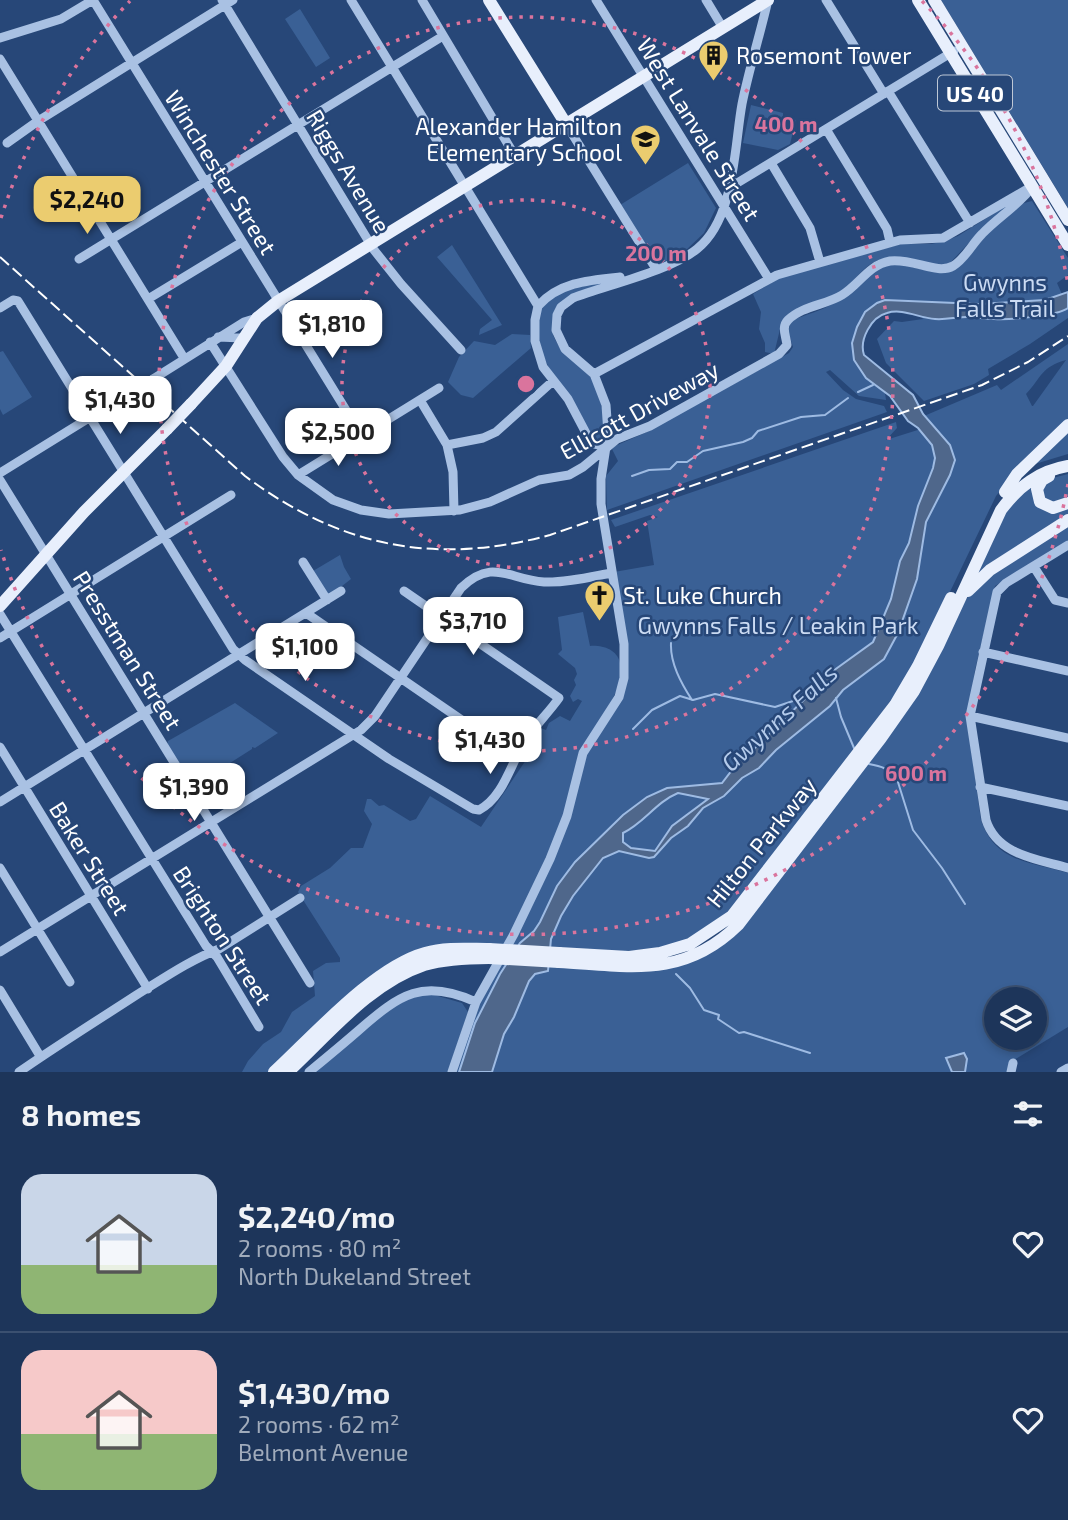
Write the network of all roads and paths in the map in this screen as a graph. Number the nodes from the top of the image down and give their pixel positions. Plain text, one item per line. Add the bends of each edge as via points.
1 (93, 0) edge
2 (351, 0) edge
3 (489, 0) edge
4 (596, 0) edge
5 (706, 0) edge
6 (768, 0) edge
7 (826, 0) edge
8 (918, 0) edge
9 (934, 0) edge
10 (425, 1) edge
11 (227, 2) edge
12 (723, 28) junction
13 (443, 36) junction
14 (0, 38) edge
15 (956, 50) junction
16 (0, 59) edge
17 (131, 63) junction
18 (392, 66) junction
19 (644, 76) junction
20 (886, 93) junction
21 (38, 121) junction
22 (298, 124) junction
23 (566, 124) junction
24 (827, 129) junction
25 (7, 143) dead end
26 (515, 156) junction
27 (771, 163) junction
28 (1044, 178) junction
29 (205, 182) junction
30 (465, 186) junction
31 (1033, 186) junction
32 (729, 188) junction
33 (723, 206) junction
34 (1055, 211) junction
35 (1068, 220) edge
36 (970, 223) junction
37 (111, 239) junction
38 (242, 242) junction
39 (890, 242) junction
40 (371, 244) junction
41 (1068, 245) edge
42 (79, 259) dead end
43 (820, 262) junction
44 (656, 270) junction
45 (638, 275) junction
46 (769, 279) junction
47 (148, 299) junction
48 (278, 301) junction
49 (538, 306) junction
50 (0, 307) edge
51 (257, 318) junction
52 (243, 338) junction
53 (214, 340) junction
54 (461, 350) dead end
55 (184, 358) junction
56 (226, 366) junction
57 (594, 374) junction
58 (553, 381) junction
59 (439, 388) dead end
60 (420, 400) junction
61 (90, 417) junction
62 (1068, 425) edge
63 (362, 436) junction
64 (447, 445) junction
65 (606, 447) junction
66 (1068, 458) edge
67 (1068, 468) edge
68 (124, 471) junction
69 (0, 473) edge
70 (298, 475) junction
71 (0, 480) edge
72 (1004, 492) junction
73 (231, 495) dead end
74 (1068, 503) edge
75 (454, 511) junction
76 (1068, 520) edge
77 (164, 536) junction
78 (1068, 545) edge
79 (46, 554) junction
80 (303, 562) dead end
81 (1034, 567) junction
82 (611, 573) junction
83 (404, 591) dead end
84 (341, 592) dead end
85 (71, 594) junction
86 (327, 600) junction
87 (1068, 603) edge
88 (957, 605) junction
89 (0, 606) edge
90 (306, 613) junction
91 (0, 614) edge
92 (442, 618) junction
93 (11, 631) junction
94 (0, 638) edge
95 (983, 652) junction
96 (238, 655) junction
97 (1068, 671) edge
98 (401, 678) junction
99 (144, 713) junction
100 (970, 716) junction
101 (354, 735) junction
102 (877, 736) junction
103 (1068, 738) edge
104 (0, 747) edge
105 (84, 750) junction
106 (517, 758) junction
107 (24, 787) junction
108 (980, 787) junction
109 (0, 802) edge
110 (1068, 806) edge
111 (211, 822) junction
112 (152, 859) junction
113 (0, 868) edge
114 (1068, 868) edge
115 (92, 896) junction
116 (300, 898) dead end
117 (270, 917) junction
118 (37, 929) junction
119 (212, 952) junction
120 (0, 953) edge
121 (489, 954) junction
122 (70, 982) dead end
123 (310, 984) dead end
124 (148, 989) junction
125 (0, 990) edge
126 (476, 1002) junction
127 (259, 1027) dead end
128 (40, 1056) junction
129 (1068, 1068) edge
130 (21, 1072) edge
131 (274, 1072) edge
132 (288, 1072) edge
133 (309, 1072) edge
134 (452, 1072) edge
135 (1061, 1072) edge

1 - 14 street via 61,19
1 - 17 street, Winchester Street
2 - 18 street
3 - 23 main road
4 - 19 street, West Lanvale Street
5 - 12 street
6 - 12 main road
6 - 32 street via 742,107
7 - 20 street
8 - 15 main road, US 40
9 - 15 main road, US 40
10 - 13 street
11 - 17 street
11 - 22 street, Riggs Avenue
12 - 19 main road
13 - 18 street
13 - 26 street
15 - 20 street
15 - 28 main road, US 40
15 - 31 main road, US 40
16 - 21 street
17 - 21 street
17 - 29 street, Winchester Street
18 - 22 street
18 - 30 street
19 - 23 main road
19 - 33 street, West Lanvale Street
20 - 24 street
20 - 36 street
21 - 25 street
21 - 37 street
22 - 29 street
22 - 40 street, Riggs Avenue
23 - 26 main road
23 - 44 street
24 - 27 street
24 - 39 street via 887,229
26 - 30 main road
27 - 32 street
27 - 43 street via 810,228
28 - 31 street
28 - 34 main road, US 40
29 - 37 street
29 - 38 street, Winchester Street
30 - 40 main road
30 - 49 street
31 - 34 main road, US 40
31 - 36 street
31 - 65 street, Ellicott Driveway via 956,264 938,270 900,260 876,266 843,295 789,319 784,329 787,345 779,354
32 - 33 street
33 - 44 street via 703,244
33 - 46 street, West Lanvale Street
34 - 35 main road, US 40
34 - 41 main road, US 40
36 - 39 street via 943,238
37 - 42 street
37 - 47 street
38 - 47 street
38 - 48 street, Winchester Street
39 - 43 street
40 - 48 main road
40 - 54 street, Riggs Avenue
43 - 46 street
44 - 45 street
45 - 49 street via 567,286
45 - 57 street via 573,298 557,314 556,330 562,344
46 - 57 street
47 - 55 street
48 - 51 main road
48 - 63 street, Winchester Street
49 - 58 street via 537,350
50 - 61 street via 15,299
51 - 52 main road
51 - 53 street
52 - 53 street
52 - 56 main road
53 - 55 street
53 - 56 street, Ellicott Driveway
55 - 61 street, bridge
56 - 68 main road, bridge
56 - 70 street, Ellicott Driveway
57 - 65 street via 606,404
58 - 64 street via 496,432
58 - 65 street via 594,444
59 - 60 street
60 - 63 street
60 - 64 street
61 - 68 street
61 - 69 street
62 - 72 main road
63 - 70 street
64 - 75 street
65 - 75 street, Ellicott Driveway via 569,475 539,480 490,502
65 - 82 street via 601,492
66 - 72 main road, Hilton Parkway via 1037,466
67 - 74 main road via 1042,480 1037,494 1048,508
67 - 88 main road, Hilton Parkway via 1041,474 1010,498
68 - 77 street
68 - 79 main road
70 - 75 street, Ellicott Driveway via 333,500 361,510 407,514
71 - 79 street, Presstman Street
72 - 102 main road, Hilton Parkway via 918,666
73 - 77 street
76 - 88 main road via 990,569
77 - 85 street
77 - 96 street
78 - 81 street
79 - 85 street, Presstman Street
79 - 89 main road
80 - 86 street
81 - 87 street via 1055,600
81 - 95 street via 997,592
82 - 92 street via 554,582 487,572 461,588
82 - 126 street via 625,656 623,686 583,753 550,859
83 - 92 street
84 - 86 street
85 - 93 street
85 - 99 street, Presstman Street
86 - 90 street
88 - 102 main road, Hilton Parkway via 926,670
90 - 96 street
90 - 98 street
91 - 93 street, Brighton Street
92 - 98 street
92 - 106 street via 559,698 536,724
93 - 94 street
93 - 105 street, Brighton Street
95 - 97 street
95 - 100 street
96 - 99 street
96 - 101 street
98 - 101 street via 375,716
98 - 106 street
99 - 105 street
99 - 111 street, Presstman Street
100 - 103 street
100 - 108 street
101 - 106 street via 416,776 480,810
101 - 111 street
102 - 121 main road, Hilton Parkway, bridge via 742,905 690,944 646,956
104 - 107 street, Baker Street
105 - 107 street
105 - 112 street, Brighton Street
107 - 109 street
107 - 115 street, Baker Street
108 - 110 street
108 - 114 street via 989,828 997,841 1016,853
111 - 112 street
111 - 117 street, Presstman Street
112 - 115 street
112 - 119 street, Brighton Street
113 - 118 street
115 - 118 street
115 - 124 street, Baker Street
116 - 117 street
117 - 119 street
117 - 123 street, Presstman Street
118 - 120 street
118 - 122 street
119 - 124 street
119 - 127 street, Brighton Street
121 - 131 main road, Hilton Parkway via 438,950 393,967
121 - 132 main road, Hilton Parkway via 433,963 386,983
124 - 128 street
125 - 128 street
126 - 133 street via 436,990 406,994
126 - 134 street
128 - 130 street
129 - 135 street

